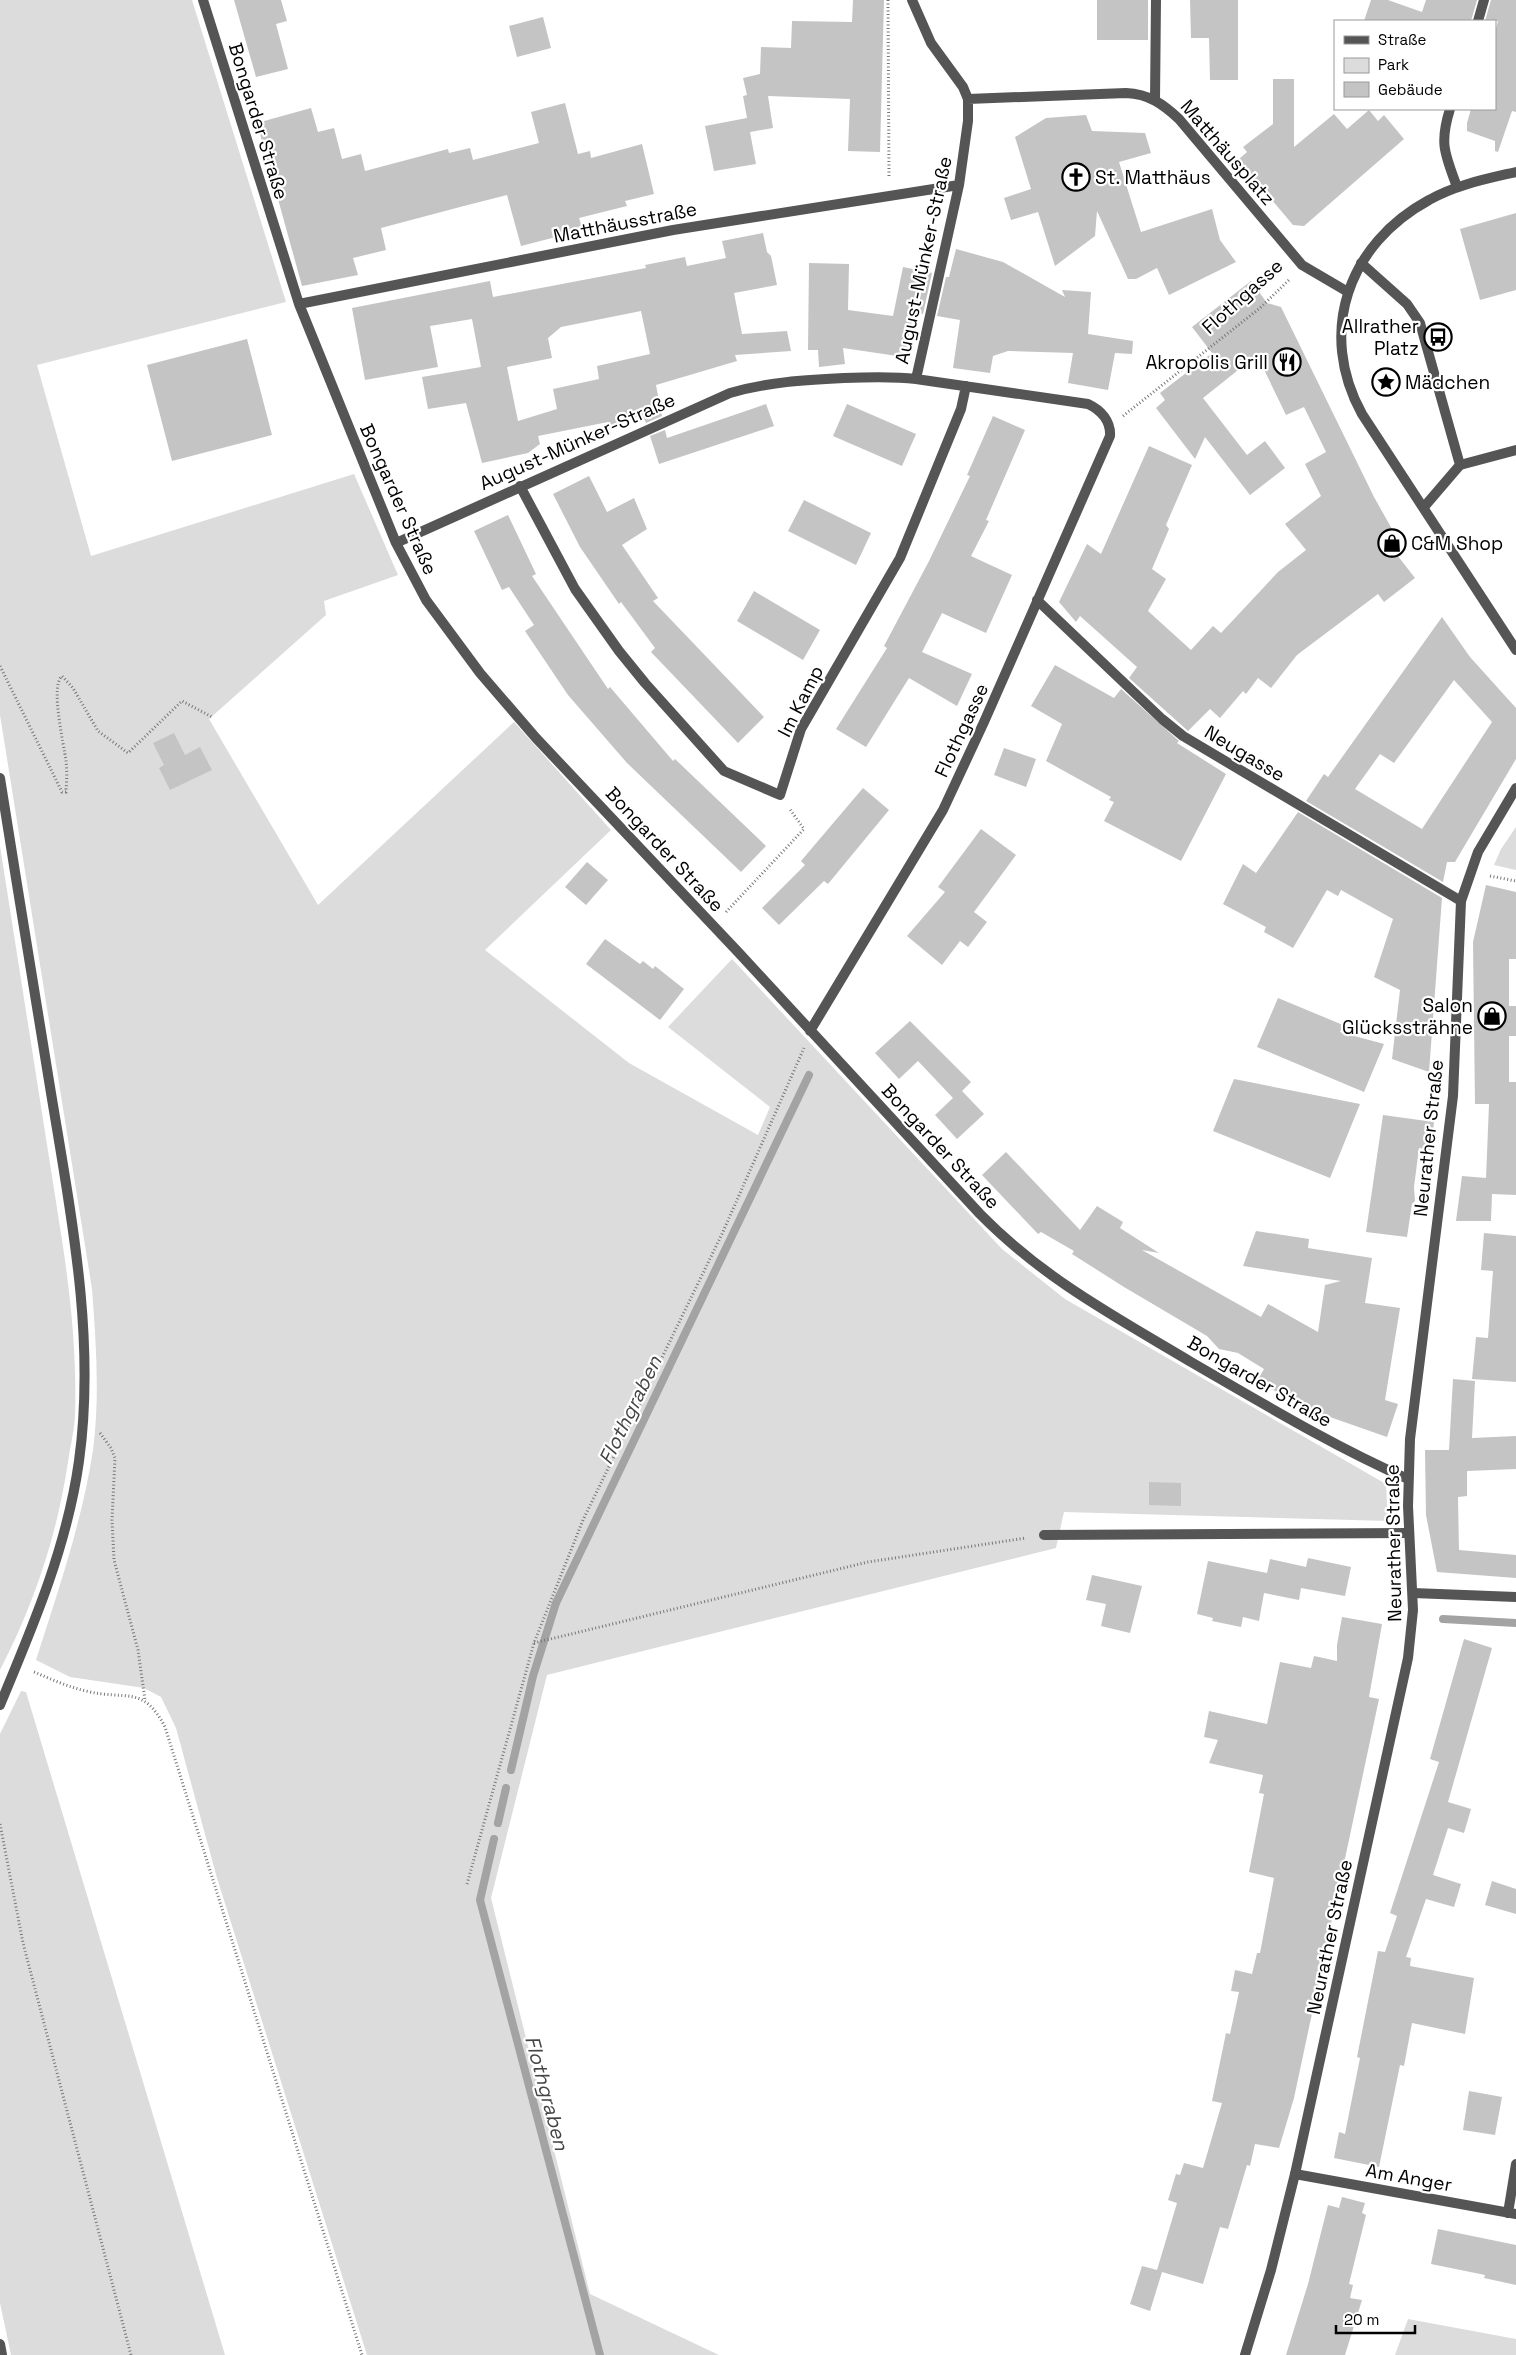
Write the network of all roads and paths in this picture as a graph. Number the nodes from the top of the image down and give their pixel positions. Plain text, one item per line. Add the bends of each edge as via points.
1 (203, 0) edge
2 (888, 0) edge
3 (912, 0) edge
4 (1156, 0) edge
5 (1484, 0) edge
6 (1478, 20) edge
7 (968, 99) junction
8 (1155, 100) junction
9 (1450, 110) edge
10 (1516, 172) edge
11 (959, 185) junction
12 (1457, 187) junction
13 (889, 196) junction
14 (1362, 263) junction
15 (1302, 265) junction
16 (1348, 292) junction
17 (299, 304) junction
18 (916, 379) junction
19 (966, 386) junction
20 (1110, 427) junction
21 (1516, 450) edge
22 (1460, 465) junction
23 (520, 486) junction
24 (1424, 507) junction
25 (396, 543) junction
26 (1037, 600) junction
27 (1516, 650) edge
28 (0, 666) edge
29 (212, 717) dead end
30 (0, 778) edge
31 (1516, 788) edge
32 (780, 795) junction
33 (1469, 872) junction
34 (1516, 881) edge
35 (1461, 901) junction
36 (713, 926) junction
37 (810, 1031) junction
38 (84, 1410) junction
39 (1408, 1479) junction
40 (1409, 1533) junction
41 (1044, 1535) joint
42 (1413, 1593) junction
43 (1516, 1597) edge
44 (534, 1643) junction
45 (17, 1665) junction
46 (145, 1700) junction
47 (0, 1705) edge
48 (0, 1824) edge
49 (467, 1884) dead end
50 (1516, 2164) edge
51 (1295, 2174) junction
52 (1512, 2213) edge
53 (0, 2344) edge
54 (2, 2355) edge
55 (131, 2355) edge
56 (362, 2355) edge
57 (1245, 2355) edge

1 - 17 street, Bongarder Straße
2 - 13 path
3 - 7 street via 931,43
4 - 8 street
5 - 6 street
7 - 8 street, Matthäusplatz via 1126,93 1141,94
7 - 11 street, August-Münker-Straße
8 - 15 street, Matthäusplatz via 1178,120
9 - 12 street via 1443,131 1443,149
10 - 12 street
11 - 13 street, Matthäusstraße
11 - 18 street, August-Münker-Straße
12 - 14 street via 1428,200 1394,224
13 - 17 street, Matthäusstraße via 673,230
14 - 16 street
14 - 22 street via 1407,304 1420,323
15 - 16 street, Matthäusplatz
15 - 20 path, Flothgasse via 1260,308
16 - 24 street via 1340,343 1350,390 1362,414
17 - 25 street, Bongarder Straße
18 - 19 street
18 - 23 street, August-Münker-Straße via 795,380 750,387 710,401
19 - 20 street via 1088,404 1102,412
19 - 32 street, Im Kamp via 961,409 900,558 801,729
20 - 26 street, Flothgasse via 1107,445
21 - 22 street
22 - 24 street
23 - 25 street, August-Münker-Straße
23 - 32 street via 575,589 645,683 724,771
24 - 27 street
25 - 36 street, Bongarder Straße via 426,600 480,673 543,746
26 - 35 street, Neugasse via 1183,736
26 - 37 street, Flothgasse via 942,810
28 - 29 path via 62,792 66,792 67,763 59,715 58,681 62,676 73,688 98,731 128,753 182,702
30 - 38 street via 77,1273 85,1351
31 - 33 street, Neurather Straße
32 - 36 path via 804,829
33 - 34 path
33 - 35 street, Neurather Straße
35 - 39 street, Neurather Straße via 1453,1096 1413,1406
36 - 37 street, Bongarder Straße
37 - 39 street, Bongarder Straße via 980,1214 1033,1263 1088,1301 1288,1419
37 - 44 path via 722,1234 583,1520
38 - 45 street via 79,1460 66,1526 42,1602
38 - 46 path via 115,1458 114,1560 138,1650
39 - 40 street, Neurather Straße
40 - 41 street
40 - 42 street, Neurather Straße
41 - 44 path via 868,1562
42 - 43 street
42 - 51 street, Neurather Straße via 1408,1658
44 - 49 path
45 - 46 path via 85,1691
45 - 47 street
46 - 56 path via 154,1708 169,1737
48 - 55 path via 24,1943
50 - 52 street
51 - 52 street, Am Anger
51 - 57 street, Neurather Straße
53 - 54 street

